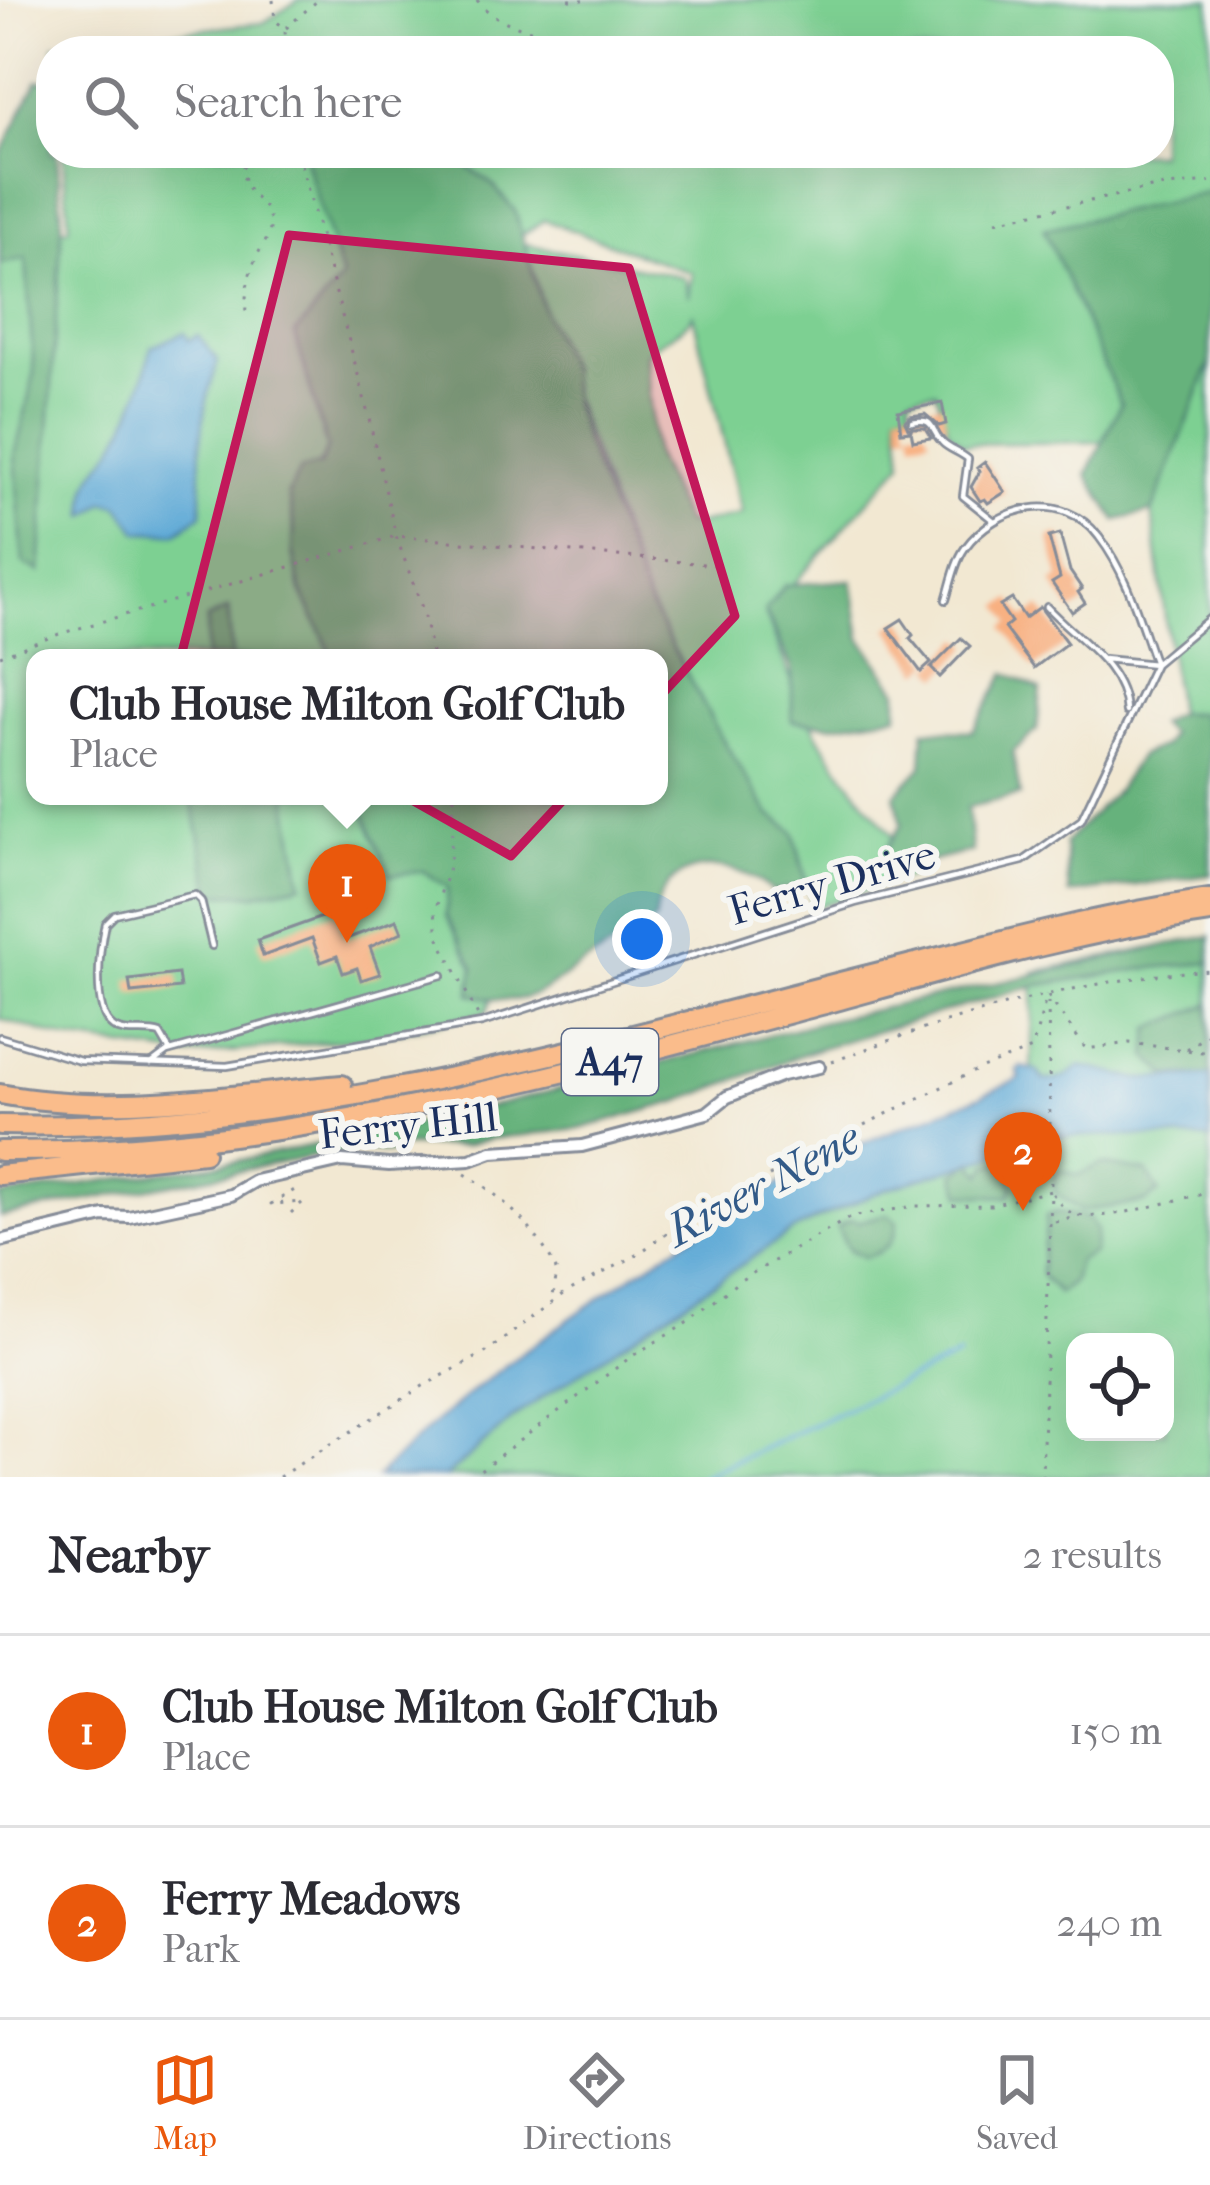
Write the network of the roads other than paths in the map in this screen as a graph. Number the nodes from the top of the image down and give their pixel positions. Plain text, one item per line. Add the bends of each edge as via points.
1 (912, 422) dead end
2 (993, 520) junction
3 (946, 600) dead end
4 (1047, 607) dead end
5 (1210, 618) edge
6 (1104, 659) junction
7 (1155, 664) junction
8 (1126, 718) junction
9 (1210, 899) edge
10 (1210, 913) edge
11 (212, 946) dead end
12 (442, 975) dead end
13 (0, 1037) edge
14 (170, 1051) junction
15 (151, 1064) junction
16 (819, 1066) road end
17 (451, 1076) junction
18 (0, 1094) edge
19 (443, 1100) junction
20 (0, 1125) edge
21 (0, 1151) edge
22 (0, 1175) edge
23 (0, 1241) edge

1 - 2 lane via 932,423 942,443 964,454 963,496
2 - 3 lane via 963,550
2 - 7 lane via 1054,508 1098,535
4 - 6 lane
5 - 7 lane, Ferry Drive
6 - 7 lane
6 - 8 lane
7 - 8 lane, Ferry Drive
8 - 15 lane, Ferry Drive via 1081,820 1023,861 856,903 482,1024 227,1066
9 - 17 highway, A47 via 1020,937
10 - 19 highway, A47 via 1088,934
11 - 14 lane via 195,895 113,914 105,923 100,997 108,1021 160,1034
12 - 14 lane
13 - 15 lane, Ferry Drive via 80,1060
14 - 15 lane
16 - 23 street, Ferry Hill via 727,1097 707,1113 582,1146 470,1160 342,1161 255,1181 231,1195
17 - 18 highway, A47 via 213,1098 41,1102
17 - 20 highway, A47 via 225,1113
19 - 21 highway, A47 via 167,1145
19 - 22 highway, A47 via 298,1138

